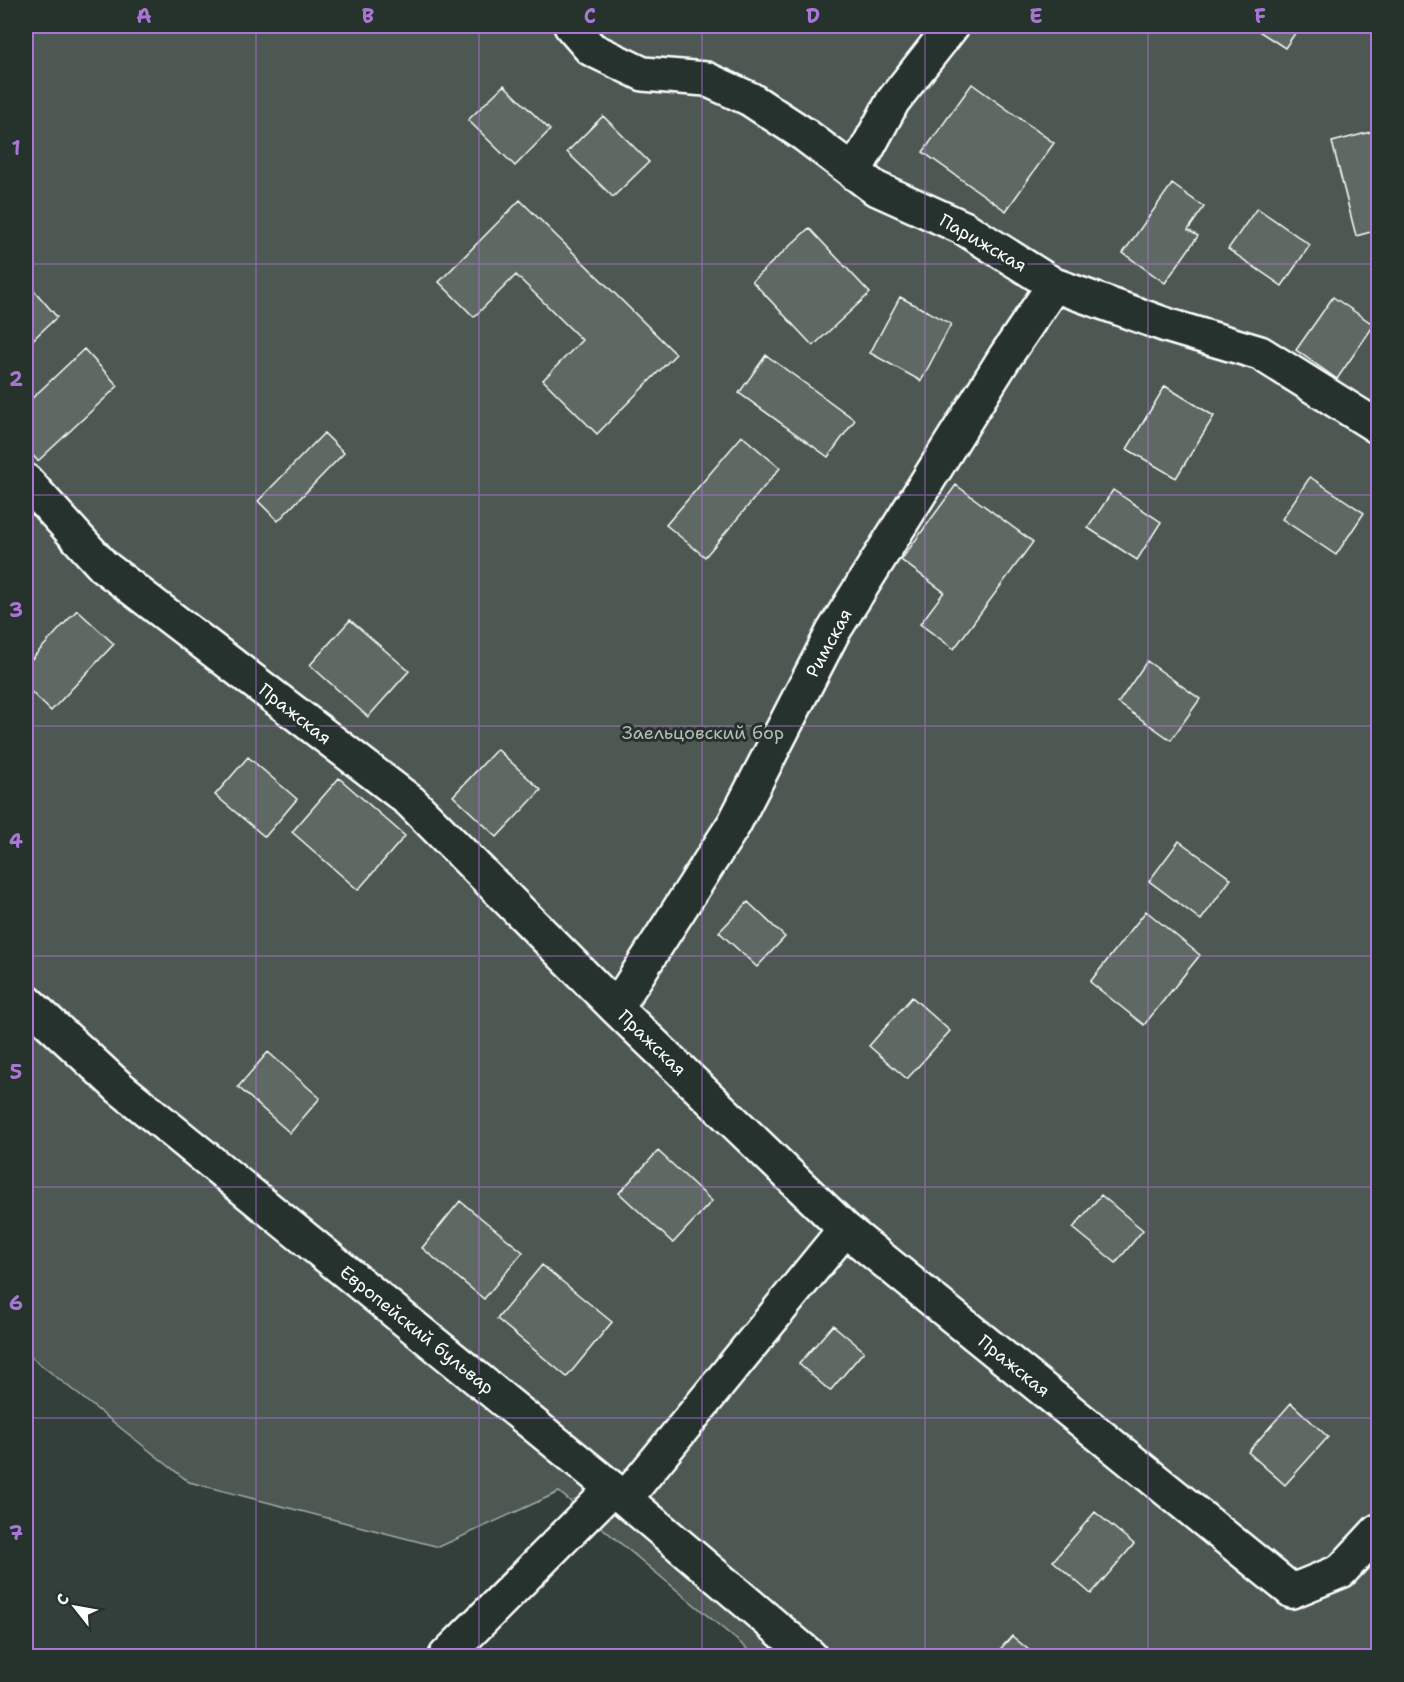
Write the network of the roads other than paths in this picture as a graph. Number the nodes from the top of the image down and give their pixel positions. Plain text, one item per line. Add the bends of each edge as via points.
1 (571, 26) edge
2 (952, 26) edge
3 (854, 173) junction
4 (1054, 285) junction
5 (1378, 427) edge
6 (26, 481) edge
7 (26, 1001) edge
8 (616, 1008) junction
9 (845, 1229) junction
10 (618, 1494) junction
11 (1378, 1531) edge
12 (446, 1656) edge
13 (810, 1656) edge

1 - 3 street, Парижская via 591,49 643,74 706,79 750,99
2 - 3 street via 892,101
3 - 4 street, Парижская via 875,188 964,228
4 - 5 street, Парижская via 1260,353
4 - 8 street, Римская via 833,632 734,824
6 - 8 street, Пражская via 103,566 410,801
7 - 10 street, Европейский бульвар via 129,1096
8 - 9 street, Пражская
9 - 10 street
9 - 11 street, Пражская via 1292,1591 1341,1571
10 - 12 street
10 - 13 street, Европейский бульвар

